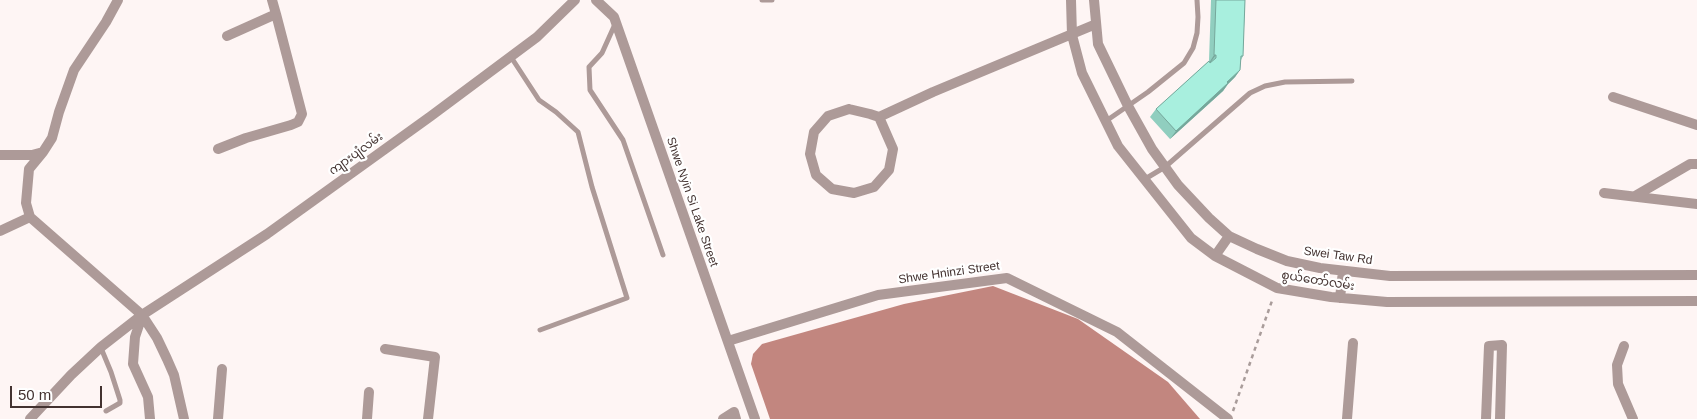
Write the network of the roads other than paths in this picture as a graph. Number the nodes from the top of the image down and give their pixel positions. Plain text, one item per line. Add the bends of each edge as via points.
1 (118, 0) edge
2 (272, 0) edge
3 (575, 0) edge
4 (596, 0) edge
5 (762, 0) edge
6 (772, 0) edge
7 (1071, 0) edge
8 (1094, 0) edge
9 (1197, 0) edge
10 (276, 14) junction
11 (616, 22) junction
12 (1096, 24) junction
13 (1072, 34) junction
14 (227, 36) dead end
15 (511, 57) junction
16 (1352, 81) dead end
17 (1613, 98) dead end
18 (1128, 106) junction
19 (879, 118) junction
20 (1105, 121) junction
21 (1697, 125) edge
22 (218, 149) dead end
23 (43, 152) junction
24 (0, 154) edge
25 (1697, 164) edge
26 (1165, 167) junction
27 (1145, 179) junction
28 (1604, 193) dead end
29 (1635, 196) junction
30 (1697, 204) edge
31 (30, 217) junction
32 (0, 231) edge
33 (1229, 236) junction
34 (663, 255) dead end
35 (1215, 256) junction
36 (1343, 271) junction
37 (1697, 275) edge
38 (1340, 298) junction
39 (1697, 301) edge
40 (142, 315) junction
41 (540, 330) dead end
42 (728, 341) junction
43 (1353, 343) dead end
44 (1624, 346) dead end
45 (101, 347) junction
46 (386, 350) dead end
47 (222, 369) dead end
48 (369, 392) dead end
49 (106, 411) dead end
50 (30, 419) edge
51 (150, 419) edge
52 (184, 419) edge
53 (218, 419) edge
54 (366, 419) edge
55 (428, 419) edge
56 (723, 419) edge
57 (736, 419) edge
58 (755, 419) edge
59 (1229, 419) edge
60 (1347, 419) edge
61 (1486, 419) edge
62 (1500, 419) edge
63 (1633, 419) edge

1 - 23 street via 74,70 52,138
2 - 10 street
3 - 15 street, ကျားပျံလမ်း
4 - 11 street, Shwe Nyin Si Lake Street via 614,16
5 - 6 lane
7 - 13 street, စွယ်တော်လမ်း
8 - 12 street, Swei Taw Rd
9 - 18 lane via 1197,33 1184,63
10 - 14 street
10 - 22 street via 302,114 292,125
11 - 34 lane via 602,53 589,67 590,90 622,140
11 - 42 street, Shwe Nyin Si Lake Street
12 - 13 street
12 - 18 street, Swei Taw Rd via 1098,44
13 - 19 street
13 - 20 street, စွယ်တော်လမ်း via 1082,73
15 - 40 street, ကျားပျံလမ်း via 267,234
15 - 41 lane via 539,100 578,132 627,298
16 - 26 lane via 1285,82 1265,86 1250,93
17 - 21 street
18 - 20 lane
18 - 26 street, Swei Taw Rd
19 - 19 street via 849,109 828,116 814,132 810,154 816,174 832,189 854,193 874,187 889,170 893,149
20 - 27 street, စွယ်တော်လမ်း via 1118,146
23 - 24 street
23 - 31 street via 29,169 26,203
25 - 29 street via 1690,164
26 - 27 lane
26 - 33 street, Swei Taw Rd via 1208,218
27 - 35 street, စွယ်တော်လမ်း via 1191,238
28 - 29 street
29 - 30 street
31 - 32 street
31 - 40 street
33 - 35 street
33 - 36 street, Swei Taw Rd via 1287,261
35 - 38 street, စွယ်တော်လမ်း via 1277,288
36 - 37 street, Swei Taw Rd via 1390,276
36 - 38 street
38 - 39 street, စွယ်တော်လမ်း via 1387,302
40 - 45 street, ကျားပျံလမ်း
40 - 51 street via 135,337 133,364 148,397
40 - 52 street via 170,367
42 - 58 street, Shwe Nyin Si Lake Street
42 - 59 street, Shwe Hninzi Street via 878,295 1007,278 1117,332
43 - 60 street
44 - 63 street via 1617,365 1618,384
45 - 49 lane via 120,400
45 - 50 street, ကျားပျံလမ်း
46 - 55 street via 435,357
47 - 53 street
48 - 54 street
56 - 57 street via 734,412
61 - 62 street via 1489,346 1502,346

